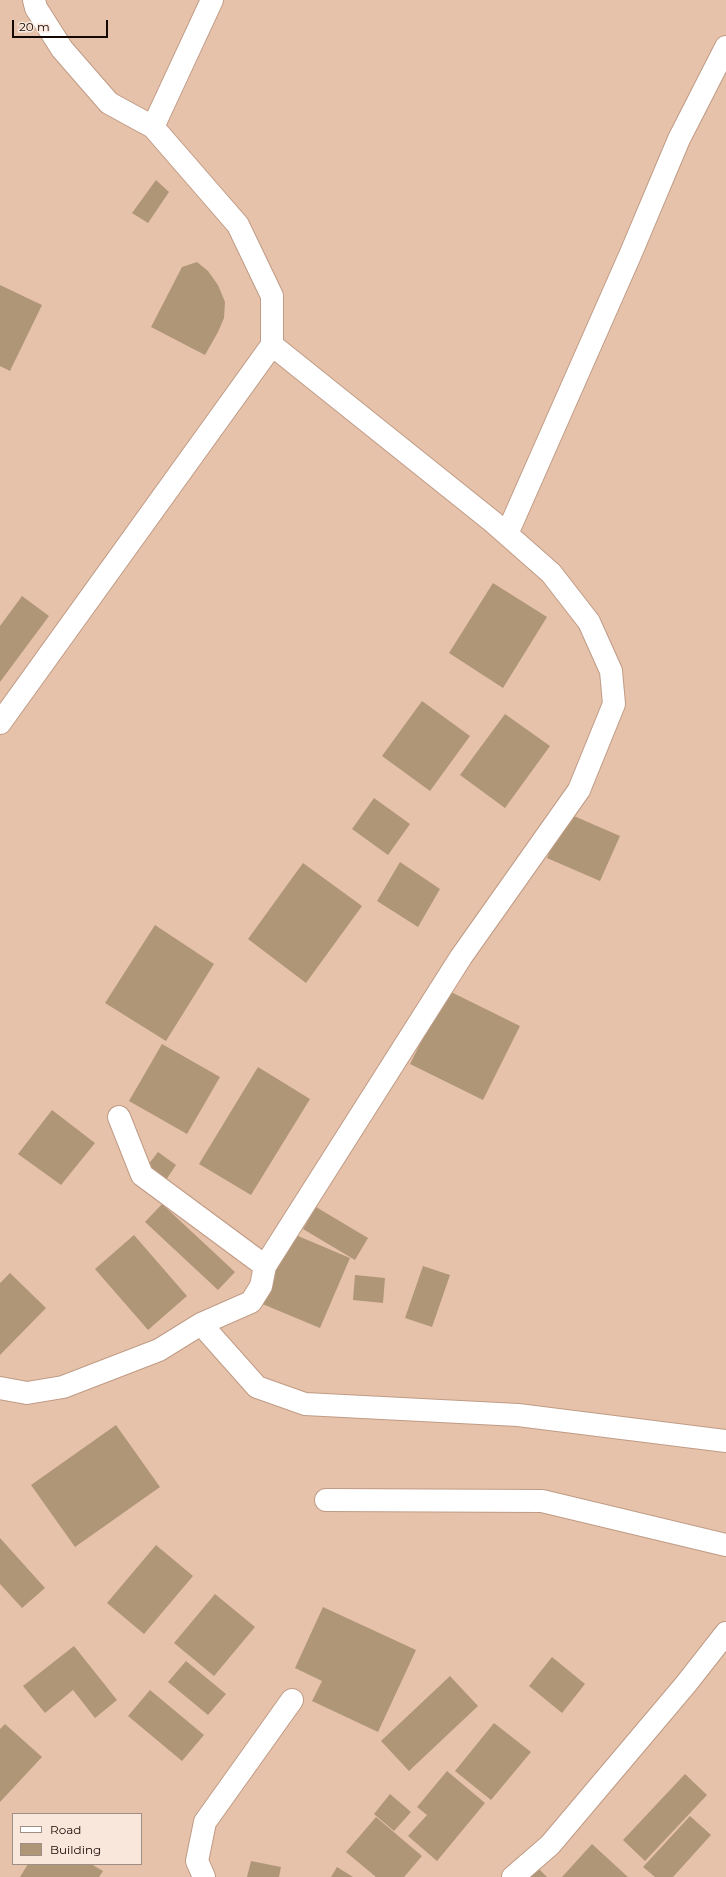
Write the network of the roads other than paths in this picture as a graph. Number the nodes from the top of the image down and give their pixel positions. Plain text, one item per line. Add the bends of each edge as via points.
1 (34, 0) edge
2 (212, 0) edge
3 (726, 47) edge
4 (153, 127) junction
5 (272, 345) junction
6 (507, 534) junction
7 (0, 723) edge
8 (119, 1117) dead end
9 (265, 1266) junction
10 (201, 1324) junction
11 (0, 1388) edge
12 (726, 1441) edge
13 (326, 1500) dead end
14 (726, 1545) edge
15 (726, 1633) edge
16 (292, 1700) dead end
17 (204, 1877) edge
18 (512, 1877) edge

1 - 4 street via 36,8 62,49 109,103
2 - 4 street
3 - 6 street via 679,139
4 - 5 street via 238,225 272,296
5 - 6 street
5 - 7 street
6 - 9 street via 551,573 589,622 611,671 614,704 579,790 461,957
8 - 9 street via 142,1175
9 - 10 street via 261,1286 251,1302
10 - 11 street via 158,1350 63,1387 27,1393
10 - 12 street via 257,1387 305,1404 518,1414
13 - 14 street via 542,1502
15 - 18 street via 550,1845
16 - 17 street via 205,1822 197,1861

